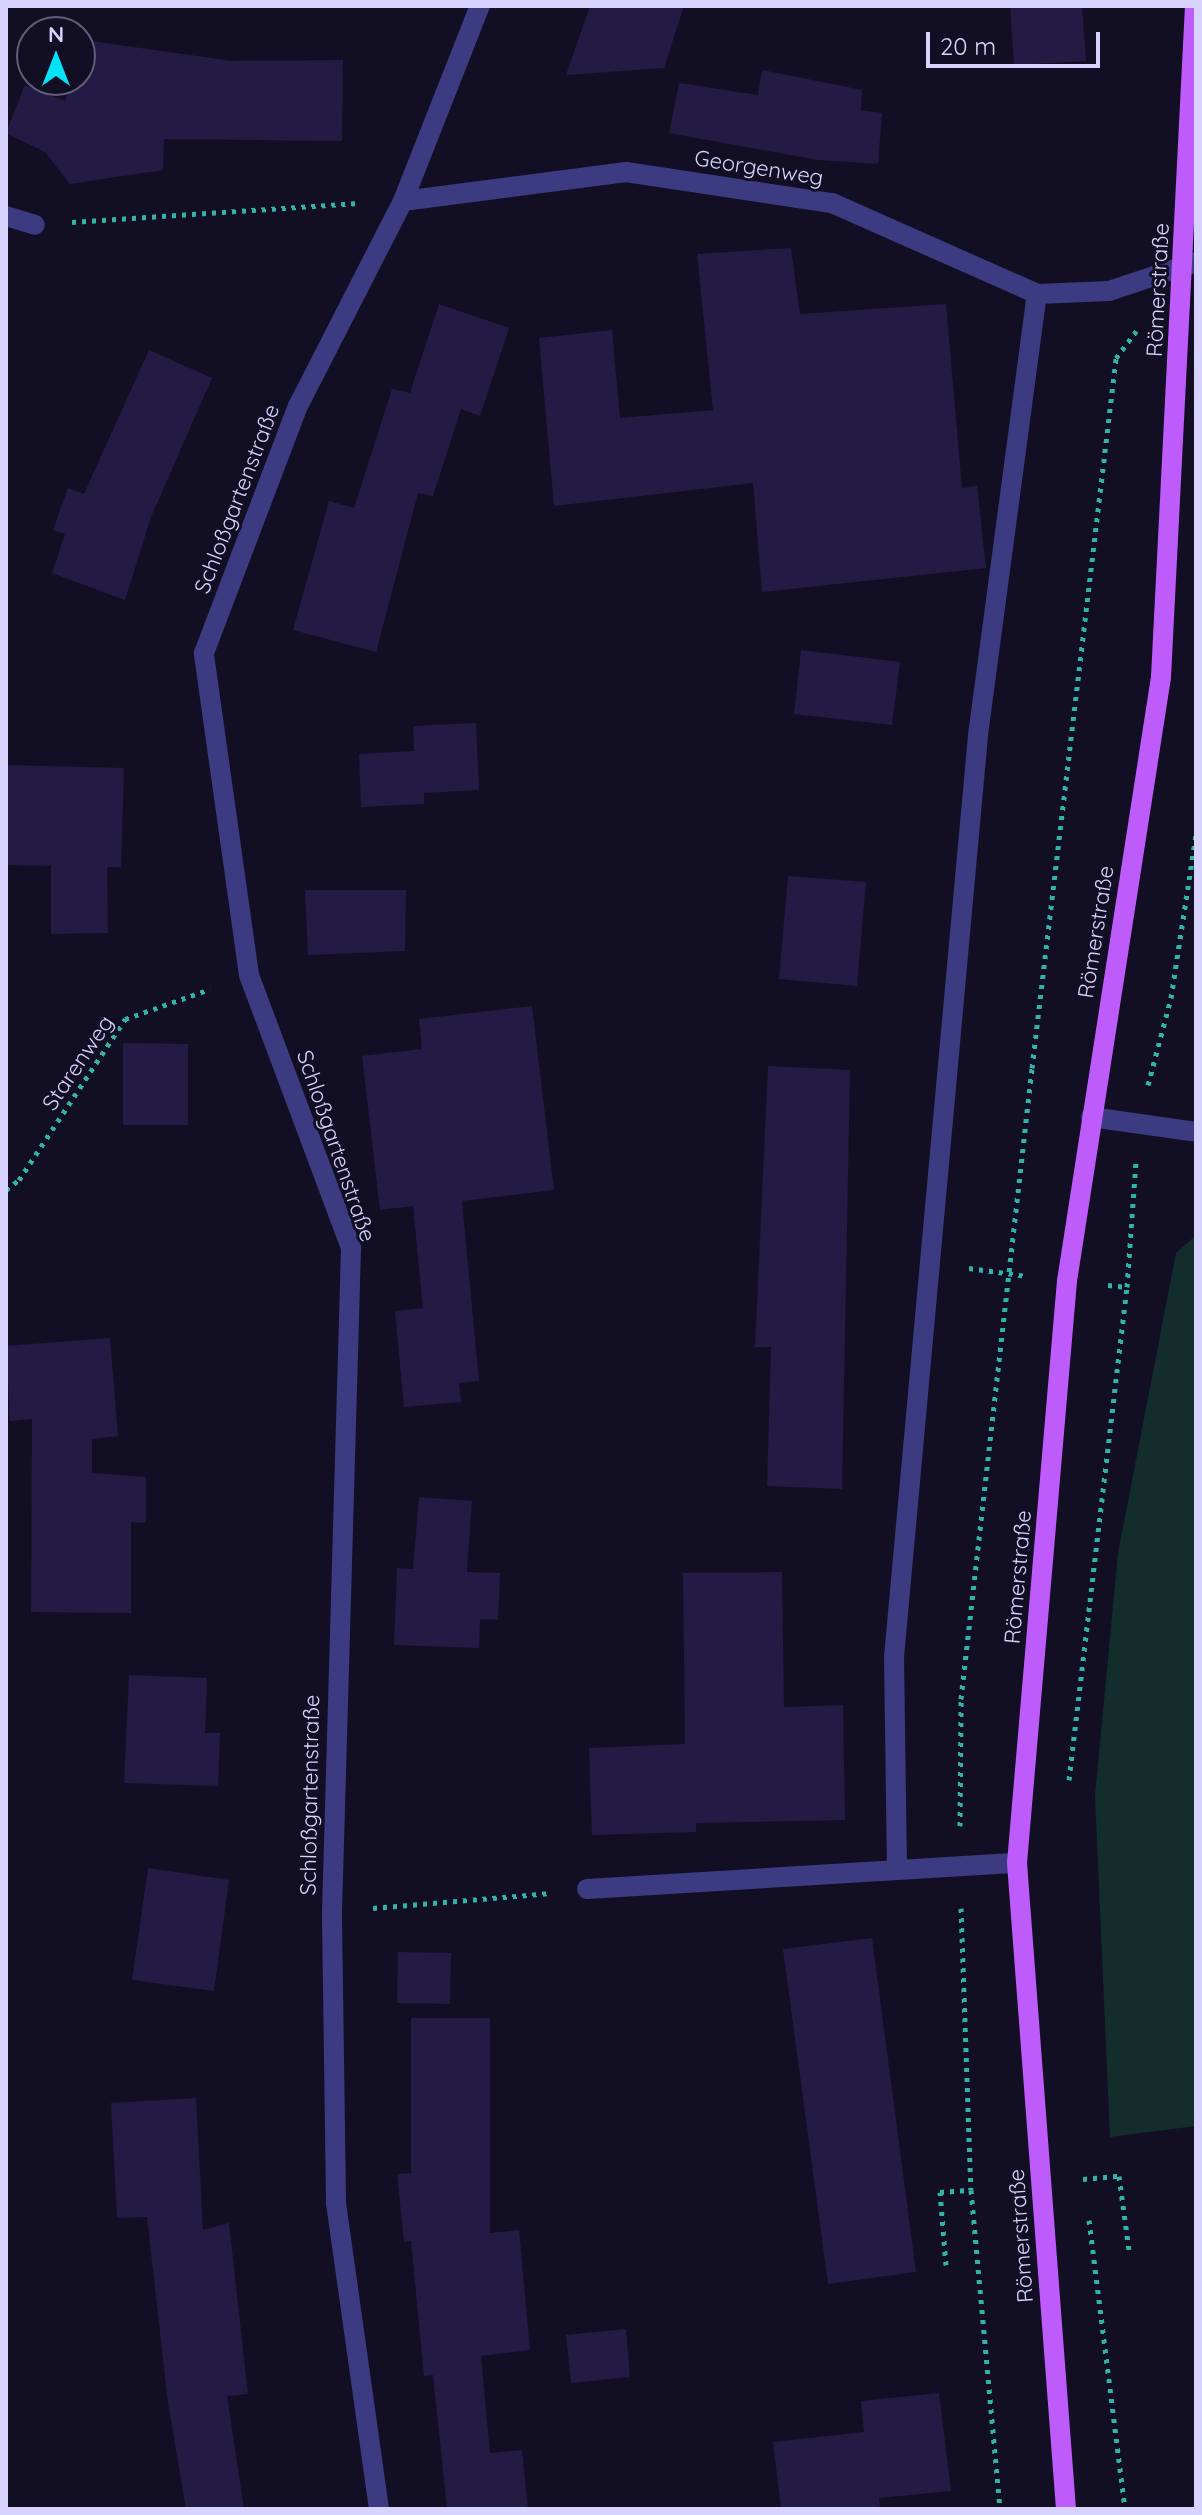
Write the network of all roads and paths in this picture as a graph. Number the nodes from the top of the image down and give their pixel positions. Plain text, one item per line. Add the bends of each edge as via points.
1 (480, 6) edge
2 (1195, 6) edge
3 (403, 201) junction
4 (355, 203) dead end
5 (6, 216) edge
6 (35, 225) joint
7 (1190, 263) edge
8 (1037, 294) junction
9 (1196, 834) edge
10 (204, 992) dead end
11 (1091, 1117) junction
12 (1138, 1123) junction
13 (1196, 1132) edge
14 (6, 1190) edge
15 (993, 1272) dead end
16 (1009, 1274) dead end
17 (1068, 1785) dead end
18 (1017, 1863) junction
19 (897, 1870) junction
20 (587, 1889) joint
21 (382, 1907) dead end
22 (1082, 2163) dead end
23 (1083, 2179) junction
24 (971, 2190) dead end
25 (1085, 2195) dead end
26 (1087, 2210) dead end
27 (1129, 2250) dead end
28 (946, 2265) dead end
29 (379, 2509) edge
30 (1066, 2509) edge
31 (1125, 2509) edge

1 - 3 street, Schloßgartenstraße
2 - 7 main road, Römerstraße
3 - 8 street, Georgenweg via 626,172 832,203
3 - 29 street, Schloßgartenstraße via 298,406 204,653 249,975 351,1248 332,1896 336,2202
4 - 6 path
5 - 6 street
7 - 8 street, Georgenweg via 1109,291
7 - 11 main road, Römerstraße via 1161,677
8 - 19 street via 978,735 915,1420 894,1657
9 - 12 path via 1171,998
10 - 14 path, Starenweg via 125,1019 19,1180
11 - 12 street
11 - 18 main road, Römerstraße via 1067,1281
12 - 13 street
12 - 17 path via 1127,1287
15 - 16 path
18 - 19 street
18 - 30 main road, Römerstraße
19 - 20 street
20 - 21 path
22 - 23 path
23 - 25 path
23 - 27 path via 1119,2176
24 - 28 path via 940,2192
26 - 31 path

